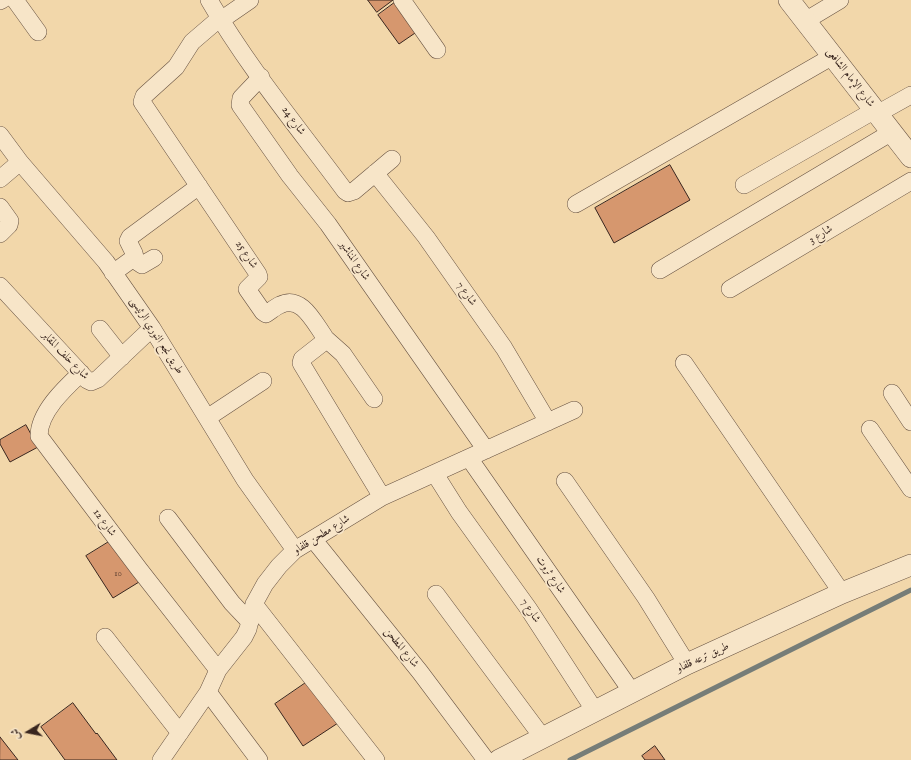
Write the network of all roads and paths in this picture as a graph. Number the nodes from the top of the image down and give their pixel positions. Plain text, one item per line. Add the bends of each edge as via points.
1 (15, 0) edge
2 (210, 0) edge
3 (250, 0) edge
4 (402, 0) edge
5 (789, 0) edge
6 (840, 0) edge
7 (220, 19) junction
8 (805, 21) junction
9 (38, 32) dead end
10 (437, 50) dead end
11 (832, 56) junction
12 (261, 77) junction
13 (911, 94) edge
14 (876, 112) junction
15 (892, 132) junction
16 (0, 135) edge
17 (911, 157) edge
18 (392, 158) dead end
19 (20, 162) junction
20 (375, 173) junction
21 (0, 179) edge
22 (911, 181) edge
23 (744, 185) dead end
24 (199, 186) junction
25 (576, 204) dead end
26 (0, 207) edge
27 (0, 234) edge
28 (154, 258) dead end
29 (133, 259) junction
30 (660, 270) dead end
31 (113, 273) junction
32 (0, 286) edge
33 (730, 289) dead end
34 (152, 328) junction
35 (100, 329) dead end
36 (326, 338) junction
37 (122, 357) junction
38 (684, 363) dead end
39 (81, 373) junction
40 (263, 381) dead end
41 (892, 393) dead end
42 (374, 399) dead end
43 (574, 410) dead end
44 (207, 418) junction
45 (548, 422) junction
46 (911, 422) edge
47 (870, 429) dead end
48 (486, 450) junction
49 (469, 458) junction
50 (435, 474) junction
51 (565, 481) dead end
52 (911, 489) edge
53 (382, 497) junction
54 (168, 518) dead end
55 (313, 539) junction
56 (295, 550) junction
57 (911, 565) edge
58 (842, 593) junction
59 (436, 594) dead end
60 (254, 604) junction
61 (250, 622) junction
62 (105, 637) dead end
63 (687, 664) junction
64 (218, 670) junction
65 (208, 692) junction
66 (632, 692) junction
67 (595, 711) junction
68 (180, 733) junction
69 (543, 738) junction
70 (161, 760) edge
71 (259, 760) edge
72 (376, 760) edge
73 (486, 760) edge
74 (498, 760) edge

1 - 9 street
2 - 7 street, شارع 24
3 - 7 street
4 - 10 street
5 - 8 street, شارع الإمام الشافعى
6 - 8 street
7 - 12 street, شارع 24
7 - 24 street, شارع 25 via 192,42 176,67 142,99
8 - 11 street, شارع الإمام الشافعى
11 - 14 street, شارع الإمام الشافعى
11 - 25 street
12 - 20 street, شارع 24 via 345,191 351,193
12 - 48 street, شارع المناشير via 241,98 240,105 290,176 328,224
13 - 14 street
14 - 15 street, شارع الإمام الشافعى
14 - 23 street
15 - 17 street, شارع الإمام الشافعى
15 - 30 street
16 - 19 street, طريق نجع النوري الرئيسى
18 - 20 street, شارع 24
19 - 21 street
19 - 31 street, طريق نجع النوري الرئيسى
20 - 45 street, شارع 7 via 426,237 504,348
22 - 33 street, شارع 3
24 - 29 street via 128,238 135,255
24 - 36 street, شارع 25 via 258,274 258,279 247,289 263,312 266,314 289,302 298,304 305,309
26 - 27 street via 10,221
28 - 29 street via 142,266
29 - 31 street
31 - 34 street, طريق نجع النوري الرئيسى
32 - 39 street, شارع خلف المقابر
34 - 37 street, شارع خلف المقابر
34 - 44 street, طريق نجع النوري الرئيسى
35 - 37 street
36 - 42 street via 343,354
36 - 53 street via 300,363
37 - 39 street, شارع خلف المقابر via 95,382 87,380
38 - 58 street
39 - 64 street, شارع 12 via 55,398 41,426 39,436
40 - 44 street
41 - 46 street
43 - 45 street, شارع مطحن قلفاو
44 - 56 street, طريق نجع النوري الرئيسى via 245,480
45 - 48 street, شارع مطحن قلفاو
47 - 52 street
48 - 49 street, شارع مطحن قلفاو
49 - 50 street, شارع مطحن قلفاو
49 - 66 street, شارع ثروت
50 - 53 street, شارع مطحن قلفاو
50 - 67 street, شارع 7 via 528,608
51 - 63 street via 646,598
53 - 55 street, شارع مطحن قلفاو
54 - 61 street via 232,603
55 - 56 street, شارع مطحن قلفاو
55 - 73 street, شارع المطحن via 420,672
56 - 60 street, شارع مطحن قلفاو via 265,584
57 - 58 street, طريق ترعه قلفاو
58 - 63 street, طريق ترعه قلفاو
59 - 69 street
60 - 61 street, شارع مطحن قلفاو
60 - 72 street
61 - 64 street, شارع مطحن قلفاو via 244,637
62 - 68 street
63 - 66 street, طريق ترعه قلفاو
64 - 65 street, شارع مطحن قلفاو
65 - 68 street, شارع مطحن قلفاو
65 - 71 street
66 - 67 street, طريق ترعه قلفاو
67 - 69 street, طريق ترعه قلفاو
68 - 70 street, شارع مطحن قلفاو
69 - 74 street, طريق ترعه قلفاو

